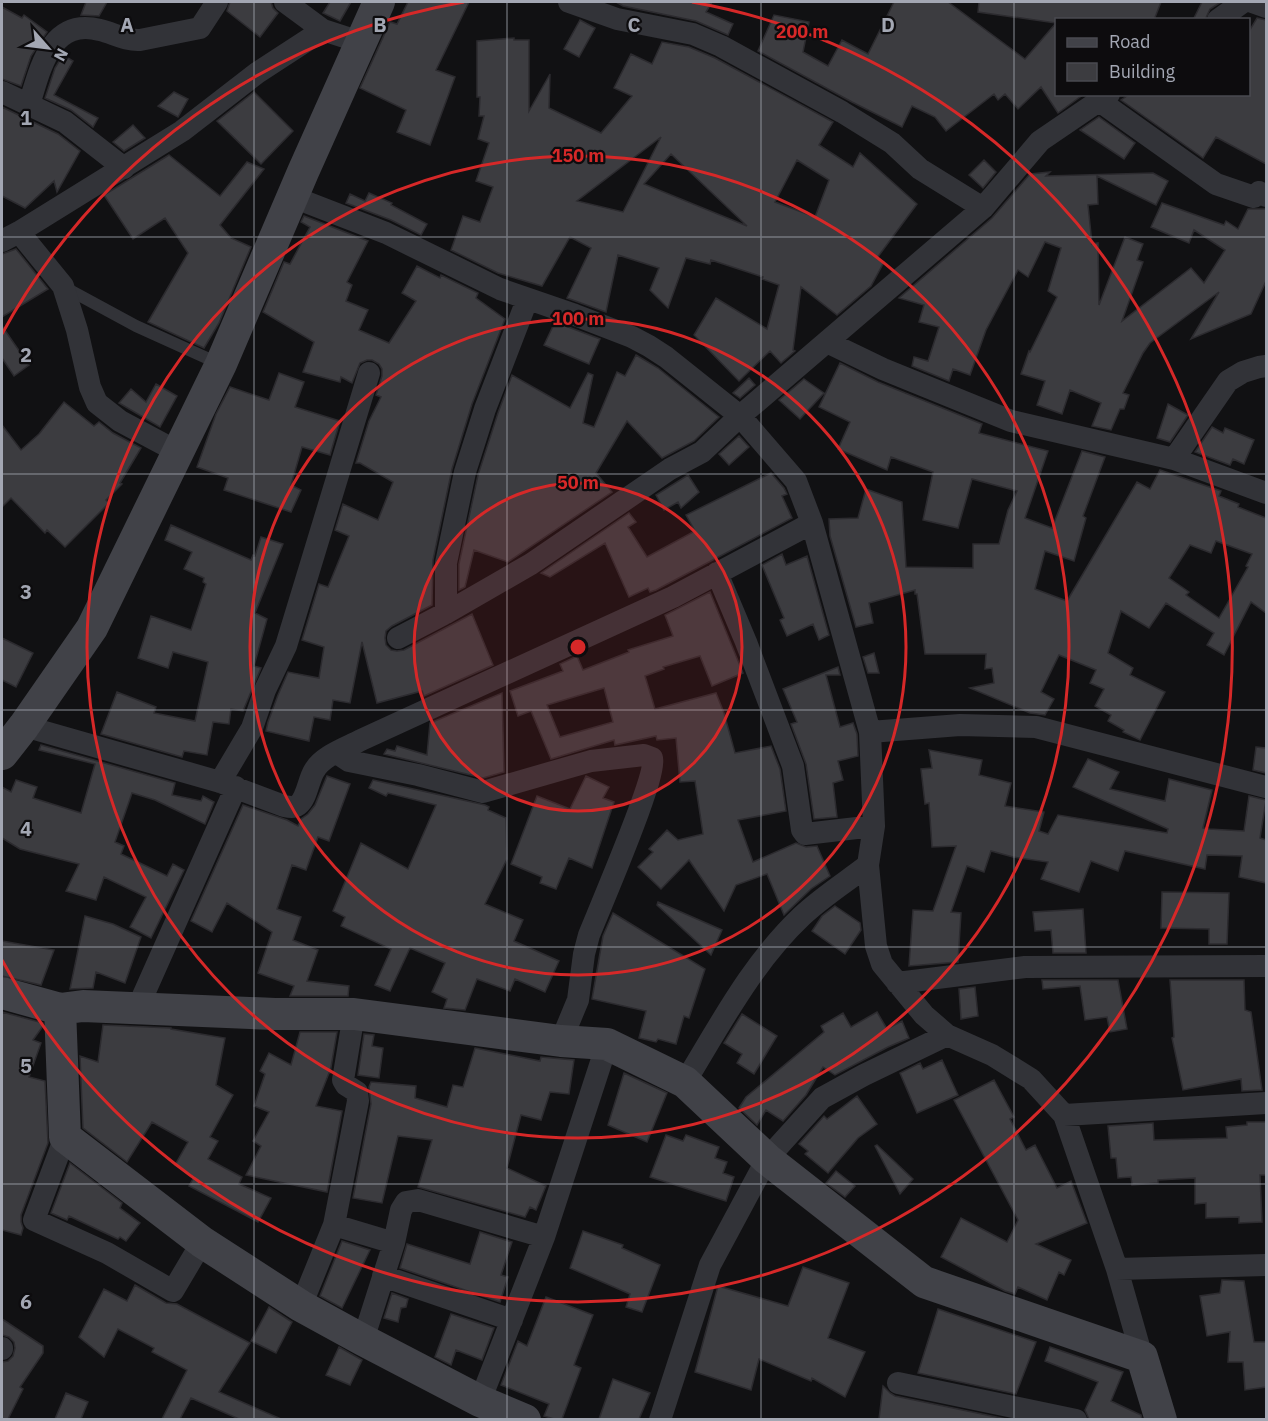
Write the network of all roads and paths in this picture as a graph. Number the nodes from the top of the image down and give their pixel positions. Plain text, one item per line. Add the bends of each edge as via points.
1 (217, 2) edge
2 (285, 2) edge
3 (379, 2) edge
4 (569, 2) edge
5 (1243, 2) edge
6 (1252, 2) edge
7 (1266, 7) edge
8 (1221, 18) edge
9 (323, 30) junction
10 (360, 42) junction
11 (2, 92) edge
12 (1104, 98) edge
13 (29, 105) junction
14 (124, 168) junction
15 (1266, 196) edge
16 (293, 197) junction
17 (983, 208) junction
18 (10, 236) edge
19 (63, 286) junction
20 (527, 300) junction
21 (827, 342) junction
22 (221, 364) junction
23 (1266, 366) edge
24 (369, 373) dead end
25 (740, 416) junction
26 (178, 452) junction
27 (1174, 459) junction
28 (1266, 493) edge
29 (812, 523) junction
30 (717, 573) junction
31 (446, 613) junction
32 (398, 638) dead end
33 (24, 726) junction
34 (870, 732) junction
35 (337, 753) junction
36 (2, 754) edge
37 (228, 784) junction
38 (1266, 787) edge
39 (874, 826) junction
40 (868, 865) junction
41 (1266, 966) edge
42 (897, 983) junction
43 (2, 993) edge
44 (138, 1007) junction
45 (60, 1009) junction
46 (354, 1014) junction
47 (947, 1035) junction
48 (561, 1041) junction
49 (607, 1044) junction
50 (685, 1082) junction
51 (1266, 1103) edge
52 (1064, 1115) junction
53 (64, 1137) junction
54 (767, 1159) junction
55 (334, 1225) junction
56 (544, 1238) junction
57 (202, 1242) junction
58 (394, 1243) junction
59 (1266, 1265) edge
60 (1117, 1269) junction
61 (383, 1276) junction
62 (301, 1306) junction
63 (512, 1320) junction
64 (363, 1340) junction
65 (1142, 1357) junction
66 (898, 1383) dead end
67 (480, 1401) junction
68 (525, 1419) edge
69 (660, 1419) edge
70 (1076, 1419) edge
71 (1161, 1419) edge

1 - 13 street via 200,28 140,40 98,29 68,32 45,55
2 - 9 street
3 - 10 street
4 - 17 street via 617,19 693,34 721,46 852,117 892,143 920,168
5 - 8 street
6 - 7 street
9 - 10 street
9 - 14 street
10 - 16 street
11 - 13 street
12 - 15 street via 1216,184 1254,197 1259,192
12 - 17 street via 1040,141
13 - 14 street via 80,131
14 - 18 street
16 - 20 street via 386,233
16 - 22 street
17 - 21 street
18 - 19 street
19 - 22 lane via 136,326
19 - 26 street via 97,403 120,421
20 - 25 street via 649,346
20 - 31 street via 465,472 446,563
21 - 25 street
21 - 27 street via 1011,421
22 - 26 street
23 - 27 street via 1242,372 1228,381
24 - 37 street via 286,646
25 - 29 street via 796,481
25 - 31 street via 702,452 670,469 531,564
26 - 33 street via 92,628
27 - 28 street
29 - 30 street
29 - 34 street
30 - 35 street via 674,597
30 - 39 street via 793,766 802,830 809,834
31 - 32 street
33 - 36 street
33 - 37 street
34 - 38 street via 960,725 1036,727
34 - 39 street
35 - 37 street via 314,770 297,806 284,806
35 - 48 street via 349,761 483,792 591,761 644,755 652,758 645,793 589,935 578,1000
37 - 44 street
39 - 40 street
40 - 42 street via 876,946 882,964
40 - 50 street via 803,915 778,940 756,968
41 - 42 street via 1025,967
42 - 47 street
43 - 45 street
44 - 45 street
44 - 46 street
45 - 53 street
46 - 48 street
46 - 55 street via 343,1080 357,1092 358,1101
47 - 52 street via 992,1055 1031,1079
47 - 54 street via 822,1098
48 - 49 street
49 - 50 street
49 - 56 street
50 - 54 street
51 - 52 street
52 - 60 street
53 - 57 street
53 - 57 street via 34,1220 107,1253 173,1291
54 - 65 street via 924,1282
54 - 69 street via 710,1265
55 - 58 street
55 - 62 street
56 - 58 street via 418,1200 406,1202 401,1210
56 - 63 street
57 - 62 street
58 - 61 street
59 - 60 street
60 - 65 street
61 - 63 street
61 - 64 street
62 - 64 street
63 - 67 street
64 - 67 street
65 - 71 street
66 - 70 street
67 - 68 street

